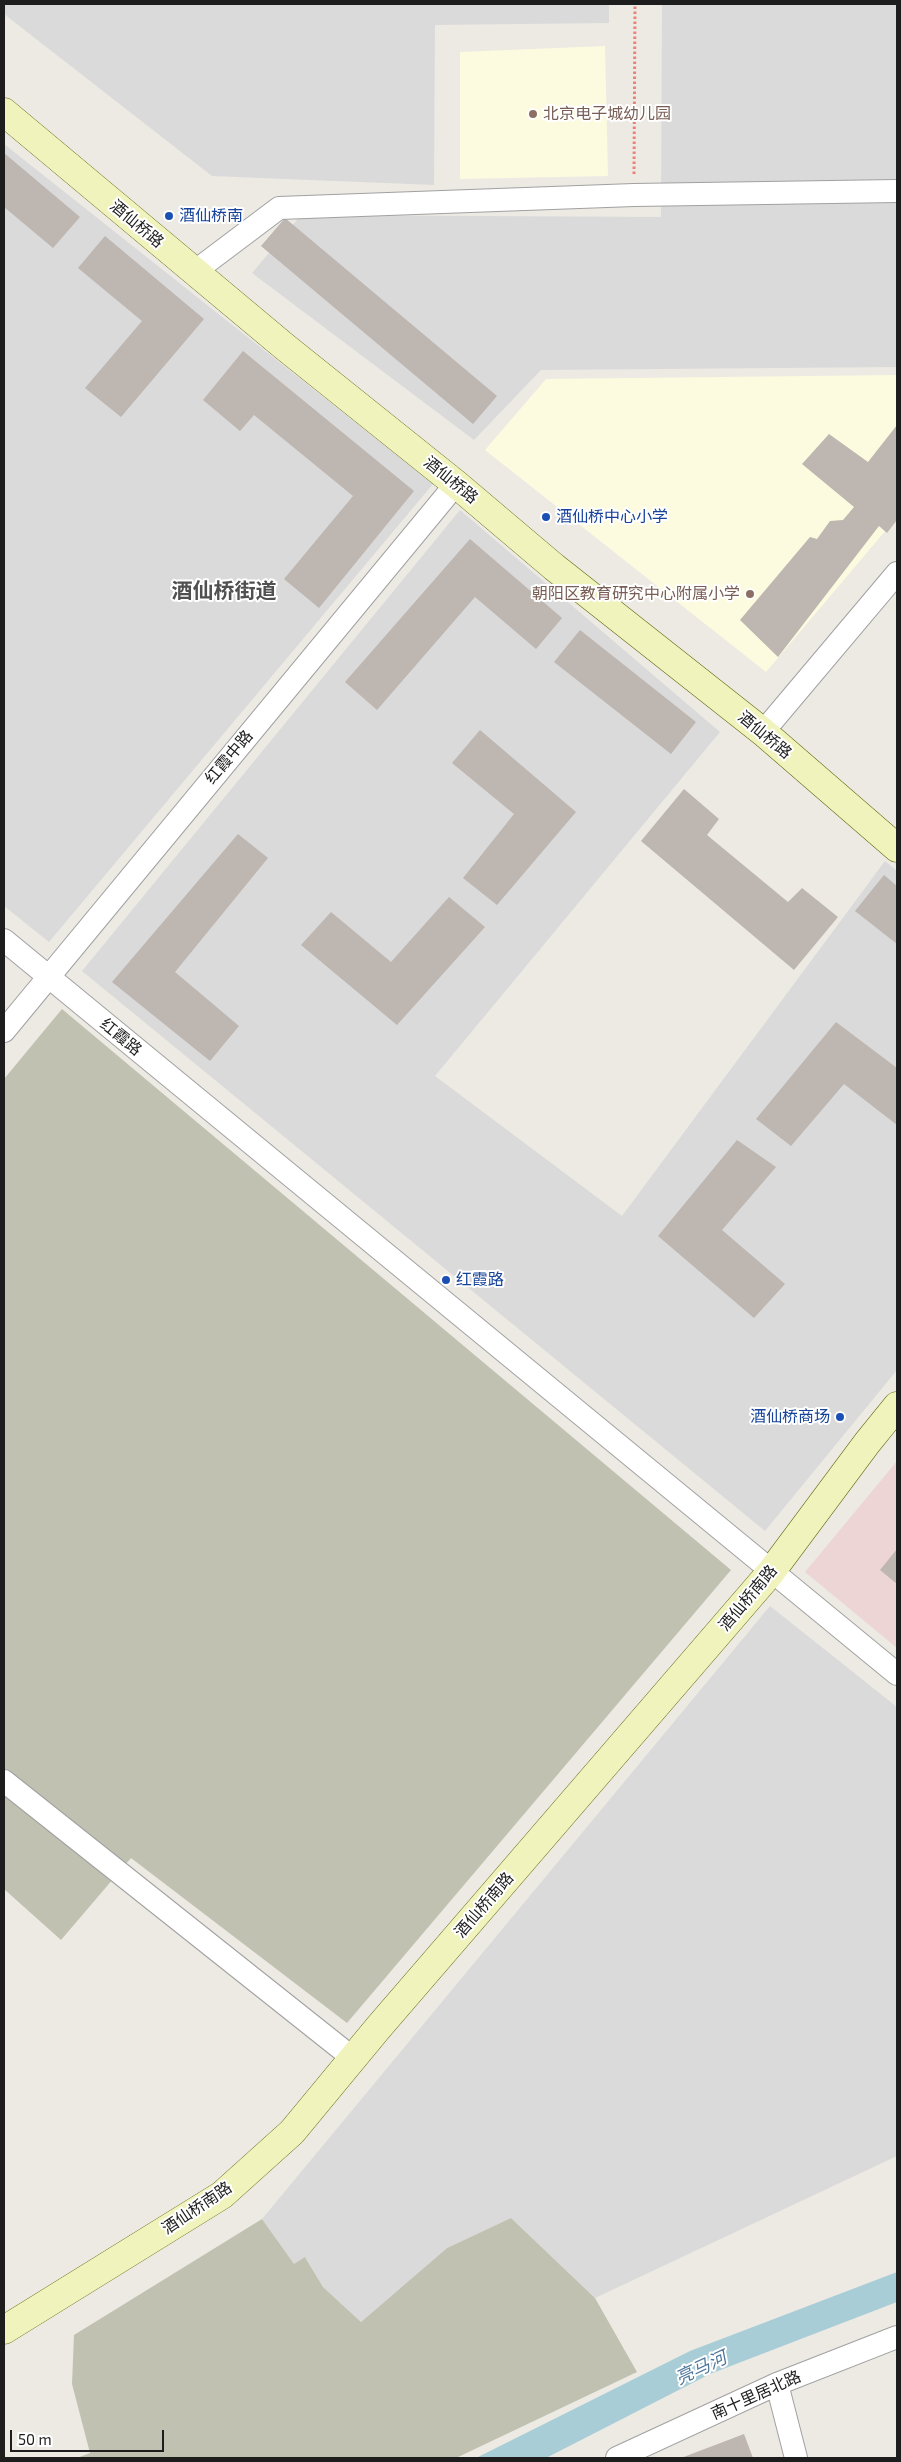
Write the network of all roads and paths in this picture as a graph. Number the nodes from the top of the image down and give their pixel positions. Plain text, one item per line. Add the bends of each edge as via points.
1 (635, 4) edge
2 (4, 112) edge
3 (897, 191) edge
4 (634, 194) junction
5 (194, 272) junction
6 (456, 484) junction
7 (897, 573) edge
8 (763, 732) junction
9 (897, 848) edge
10 (4, 940) edge
11 (47, 976) junction
12 (4, 1031) edge
13 (897, 1406) edge
14 (771, 1572) junction
15 (897, 1674) edge
16 (4, 1781) edge
17 (354, 2059) junction
18 (4, 2330) edge
19 (897, 2337) edge
20 (777, 2384) junction
21 (617, 2458) edge
22 (796, 2458) edge

1 - 4 path
2 - 5 street, 酒仙桥路
3 - 4 street
4 - 5 street via 278,208
5 - 6 street, 酒仙桥路
6 - 8 street, 酒仙桥路
6 - 11 street, 红霞中路
7 - 8 street
8 - 9 street, 酒仙桥路
10 - 11 street, 红霞路
11 - 12 street, 红霞中路
11 - 14 street, 红霞路
13 - 14 street, 酒仙桥南路
14 - 15 street, 红霞路
14 - 17 street, 酒仙桥南路
16 - 17 street
17 - 18 street, 酒仙桥南路 via 292,2132 222,2195
19 - 20 street, 南十里居北路
20 - 21 street, 南十里居北路
20 - 22 street

